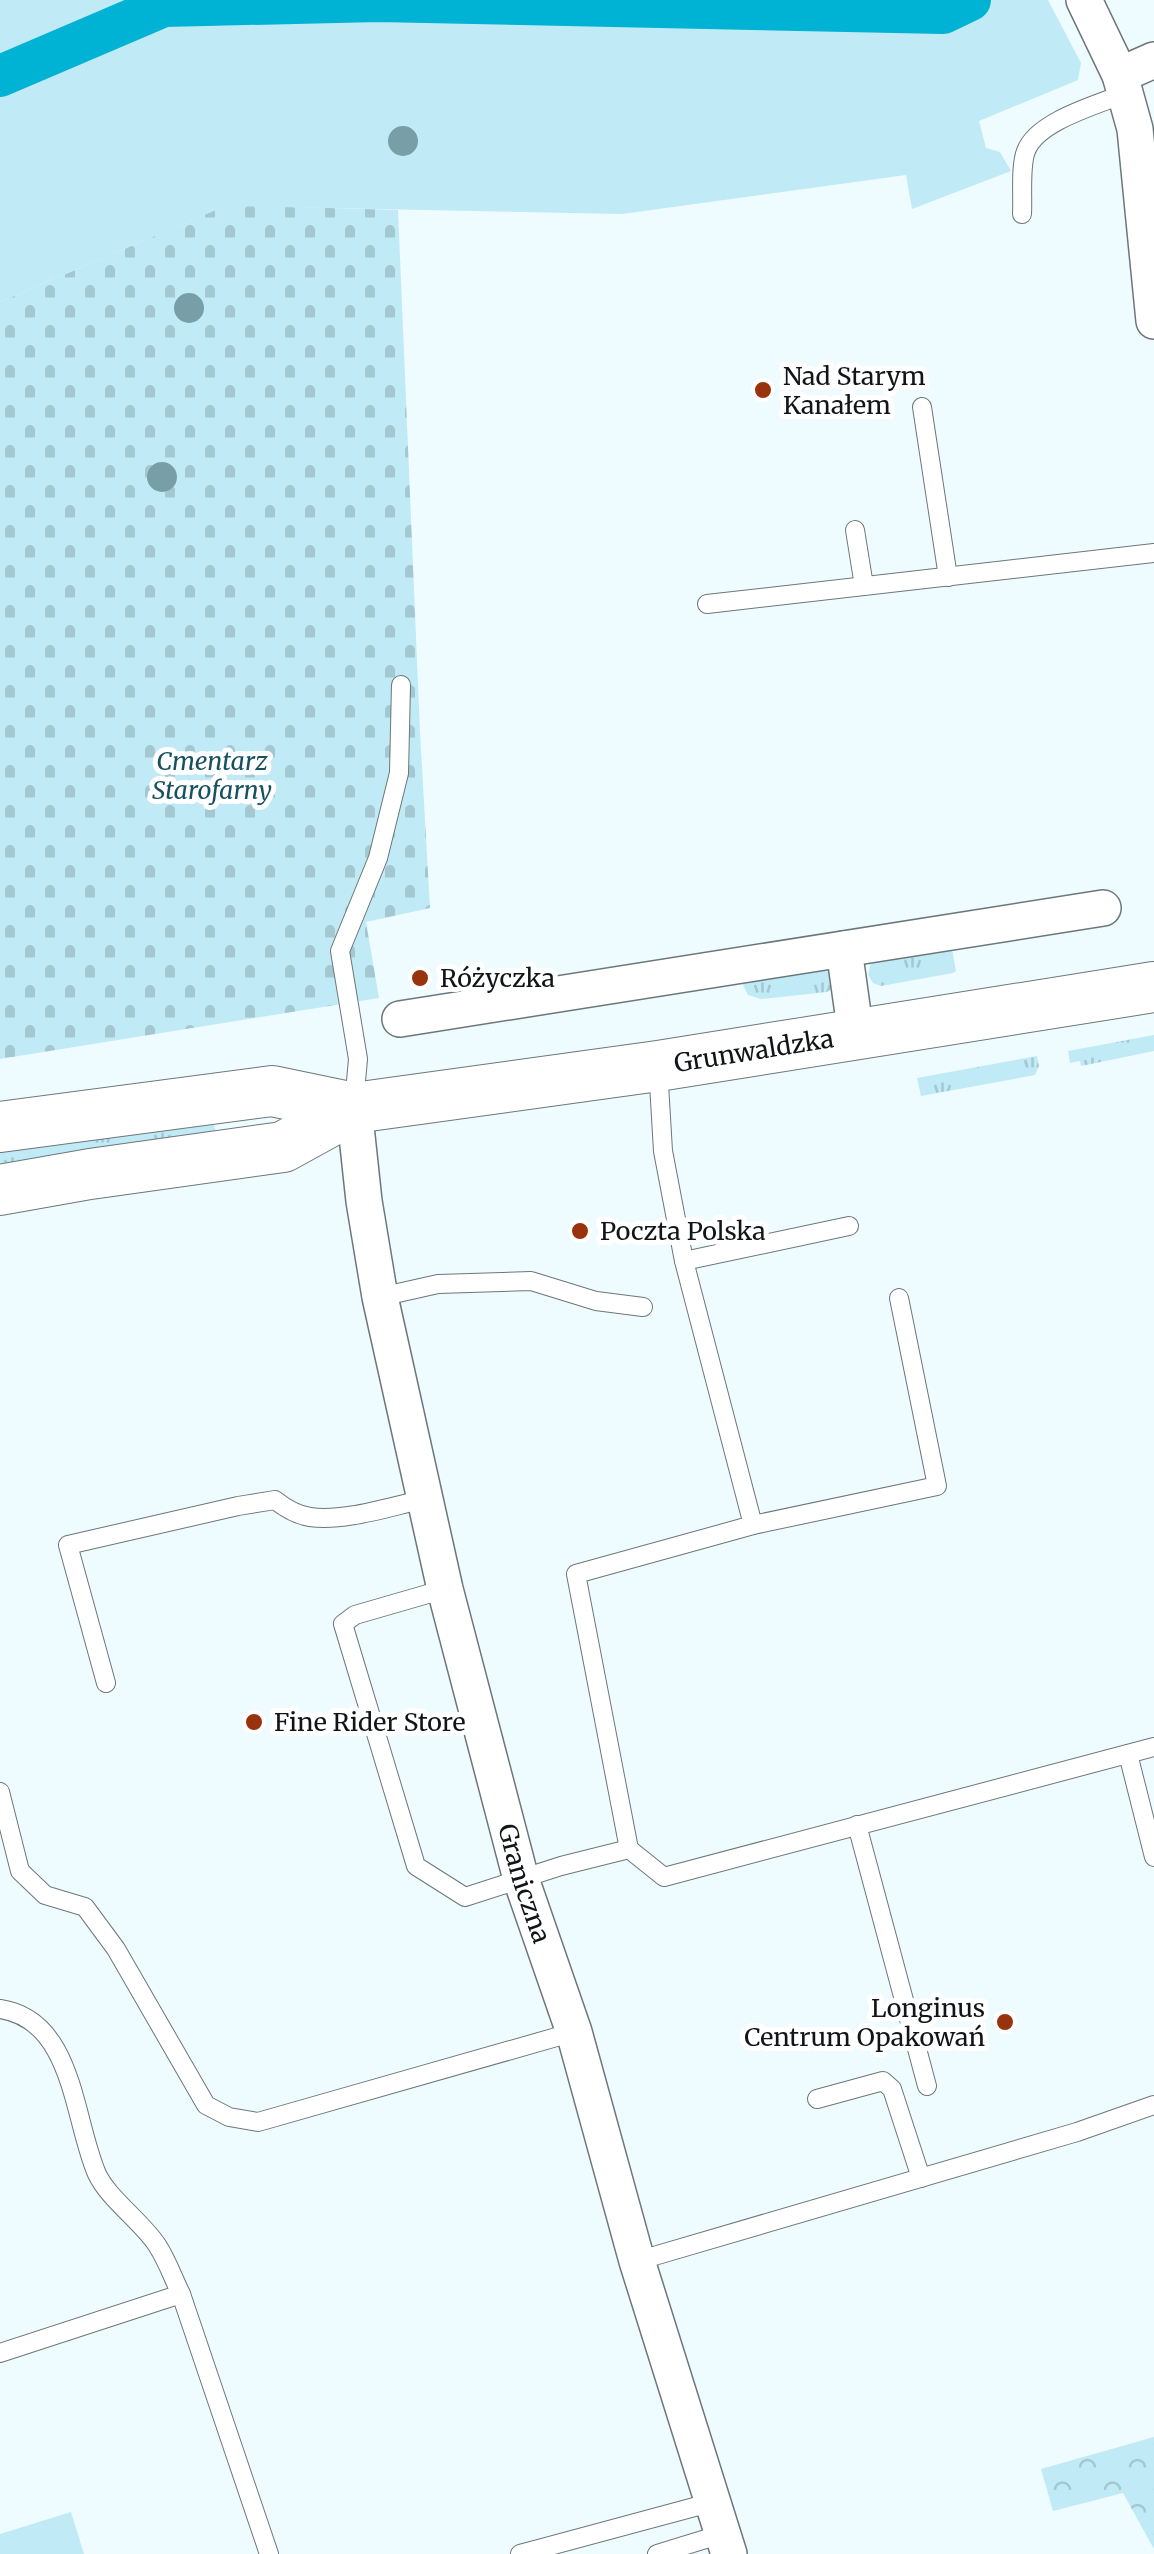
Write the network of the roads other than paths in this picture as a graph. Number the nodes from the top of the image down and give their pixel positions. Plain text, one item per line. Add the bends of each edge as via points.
1 (1084, 1) edge
2 (1154, 60) edge
3 (1123, 84) junction
4 (1022, 214) dead end
5 (1154, 321) edge
6 (922, 407) dead end
7 (855, 530) dead end
8 (1154, 554) edge
9 (948, 576) junction
10 (864, 586) junction
11 (707, 604) dead end
12 (400, 685) dead end
13 (1103, 908) dead end
14 (844, 949) junction
15 (1154, 987) edge
16 (400, 1019) dead end
17 (856, 1035) junction
18 (658, 1066) junction
19 (354, 1108) junction
20 (0, 1127) edge
21 (0, 1190) edge
22 (849, 1226) dead end
23 (684, 1261) junction
24 (380, 1297) junction
25 (899, 1298) dead end
26 (643, 1308) dead end
27 (426, 1499) junction
28 (753, 1525) junction
29 (446, 1589) junction
30 (106, 1683) dead end
31 (1154, 1746) edge
32 (1128, 1754) junction
33 (0, 1792) edge
34 (857, 1825) junction
35 (629, 1849) junction
36 (1154, 1857) edge
37 (521, 1879) junction
38 (0, 2009) edge
39 (574, 2032) junction
40 (926, 2086) dead end
41 (817, 2099) dead end
42 (1154, 2105) edge
43 (920, 2178) junction
44 (638, 2262) junction
45 (181, 2294) junction
46 (0, 2353) edge
47 (721, 2530) edge
48 (269, 2554) edge
49 (520, 2554) edge
50 (657, 2554) edge

1 - 3 street
2 - 3 street
3 - 4 lane via 1033,137 1024,154
3 - 5 street via 1135,129
6 - 9 lane
7 - 10 lane
8 - 9 lane
9 - 10 lane
10 - 11 lane
12 - 19 lane via 399,773 378,858 340,952 358,1059
13 - 14 street
14 - 16 street
14 - 17 street
15 - 17 main road, Grunwaldzka
17 - 18 main road, Grunwaldzka
18 - 19 main road, Grunwaldzka
18 - 23 lane via 662,1150
19 - 20 main road, Grunwaldzka via 272,1091
19 - 21 main road, Grunwaldzka via 283,1147
19 - 24 street, Graniczna
22 - 23 lane
23 - 28 lane
24 - 26 lane via 438,1284 531,1281
24 - 27 street, Graniczna
25 - 28 lane via 937,1486
27 - 29 street, Graniczna
27 - 30 lane via 337,1517 308,1517 275,1500 68,1545
28 - 35 lane via 576,1574
29 - 37 street, Graniczna
29 - 37 lane via 344,1624 416,1866 464,1897
31 - 32 lane
32 - 34 lane
32 - 36 lane
33 - 39 lane via 20,1871 45,1895 84,1907 116,1949 206,2104 228,2117 258,2122
34 - 35 lane via 664,1877
34 - 40 lane
35 - 37 lane
37 - 39 street, Graniczna
38 - 45 lane via 32,2021 60,2052 98,2177 156,2244
39 - 44 street, Graniczna
41 - 43 lane via 884,2081
42 - 43 lane
43 - 44 lane
44 - 47 street, Graniczna
45 - 46 lane
45 - 48 lane
47 - 49 lane
47 - 50 lane

